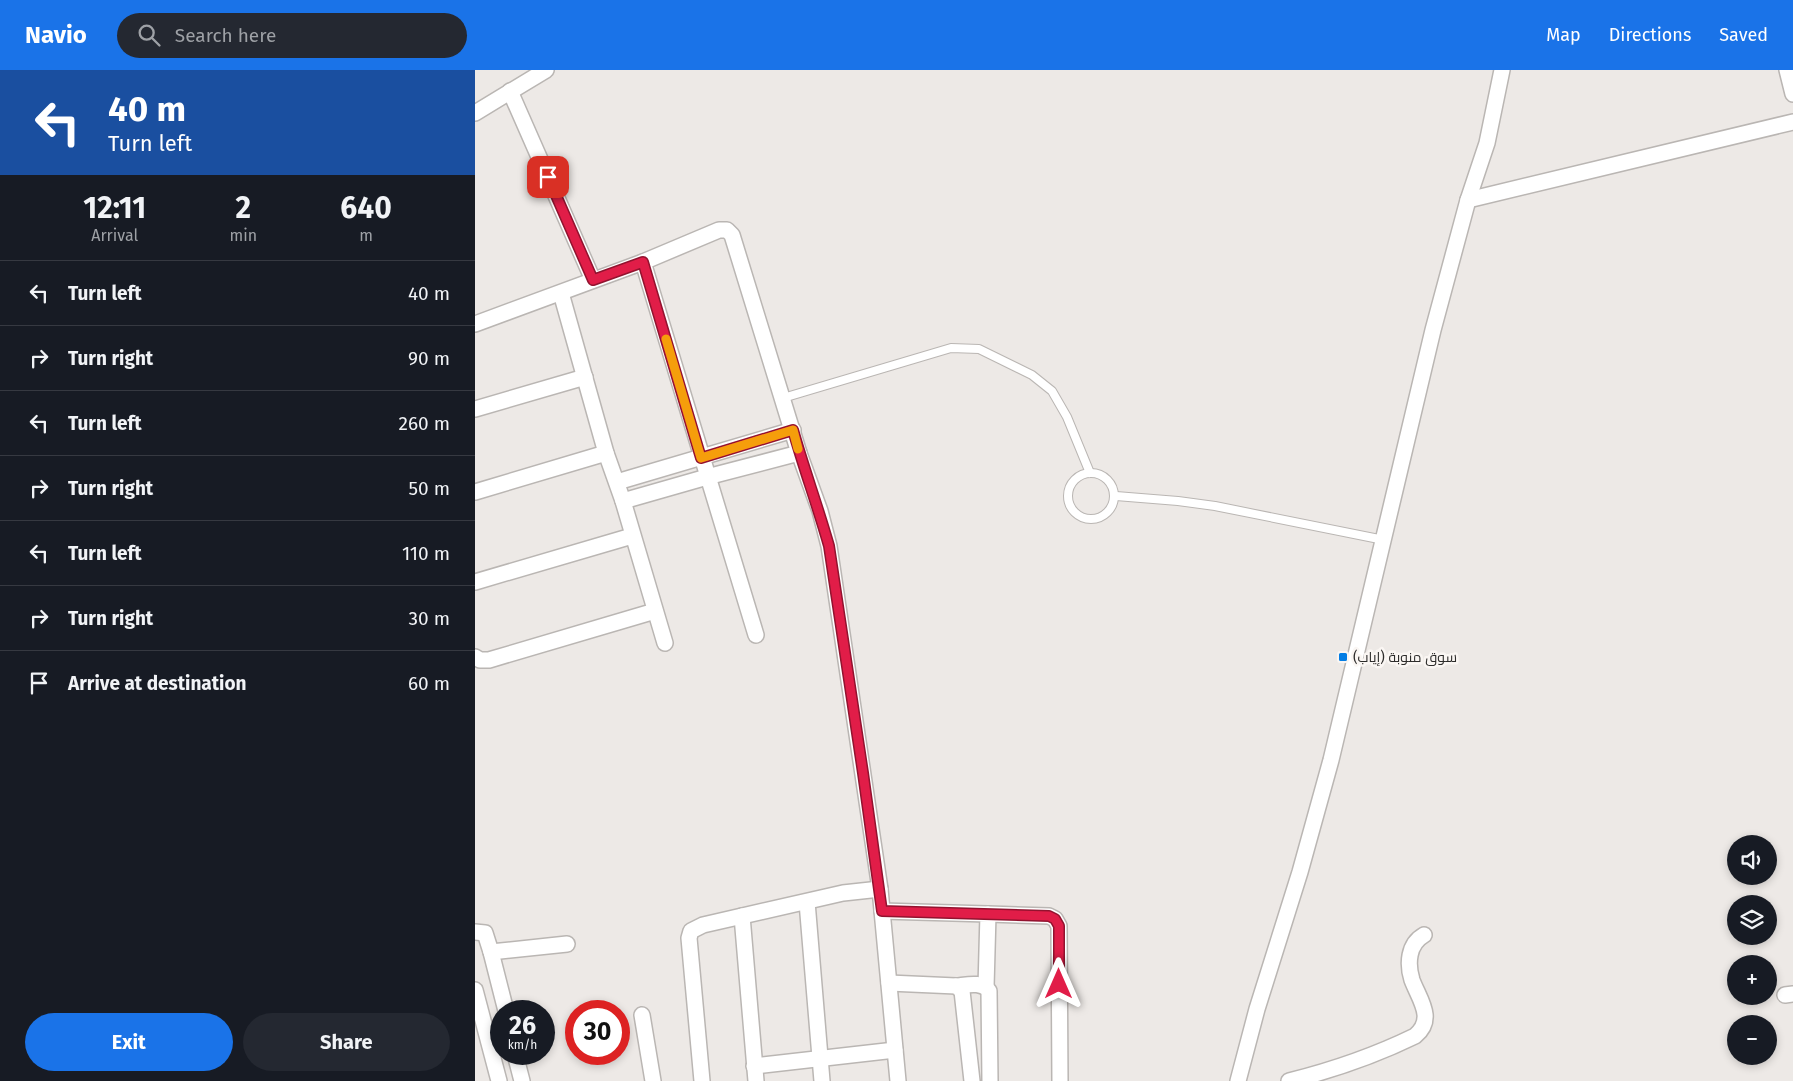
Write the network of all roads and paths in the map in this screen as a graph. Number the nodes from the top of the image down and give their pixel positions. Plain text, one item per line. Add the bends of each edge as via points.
1 (546, 70) edge
2 (1502, 70) edge
3 (1787, 70) edge
4 (510, 91) junction
5 (1793, 94) edge
6 (475, 113) edge
7 (1793, 122) edge
8 (1468, 200) junction
9 (643, 262) junction
10 (593, 280) junction
11 (561, 293) junction
12 (475, 324) edge
13 (585, 377) junction
14 (783, 398) junction
15 (475, 409) edge
16 (793, 430) junction
17 (606, 453) junction
18 (799, 454) junction
19 (701, 458) junction
20 (1090, 473) junction
21 (707, 477) junction
22 (617, 482) junction
23 (475, 492) edge
24 (1116, 496) junction
25 (623, 501) junction
26 (632, 536) junction
27 (1384, 540) junction
28 (475, 582) edge
29 (655, 611) junction
30 (755, 635) dead end
31 (665, 643) dead end
32 (475, 657) edge
33 (880, 889) junction
34 (807, 902) junction
35 (882, 911) junction
36 (988, 914) junction
37 (742, 916) junction
38 (475, 932) edge
39 (1424, 935) dead end
40 (567, 944) dead end
41 (491, 952) junction
42 (889, 983) junction
43 (956, 986) junction
44 (986, 987) junction
45 (475, 990) edge
46 (502, 1000) edge
47 (642, 1015) dead end
48 (481, 1032) edge
49 (895, 1050) junction
50 (820, 1060) junction
51 (518, 1065) edge
52 (755, 1074) edge
53 (499, 1081) edge
54 (522, 1081) edge
55 (653, 1081) edge
56 (702, 1081) edge
57 (822, 1081) edge
58 (898, 1081) edge
59 (972, 1081) edge
60 (990, 1081) edge
61 (1060, 1081) edge
62 (1238, 1081) edge
63 (1289, 1081) edge

1 - 4 street
2 - 8 street via 1487,142
3 - 5 street
4 - 6 street
4 - 10 street
7 - 8 street
8 - 27 street via 1433,330
9 - 10 street
9 - 14 street via 719,230 727,230 732,236
9 - 19 street
10 - 11 street
11 - 12 street
11 - 13 street
13 - 15 street
13 - 17 street
14 - 16 street
14 - 20 lane via 951,348 979,349 1033,375 1052,391 1067,417
16 - 18 street
16 - 19 street
17 - 22 street
17 - 23 street
18 - 21 street
18 - 33 street via 829,546
19 - 21 street
19 - 22 street
20 - 24 lane via 1104,476
20 - 24 lane via 1076,478 1068,490 1069,505 1078,517 1092,520 1106,515
21 - 25 street
21 - 30 street
22 - 25 street
24 - 27 lane via 1215,506
25 - 26 street
26 - 28 street
26 - 29 street
27 - 62 street via 1331,760
29 - 31 street
29 - 32 street via 489,660
33 - 34 street
33 - 35 street
34 - 37 street
34 - 50 street
35 - 36 street
35 - 42 street
36 - 44 street
36 - 61 street via 1049,916 1059,926
37 - 52 street
37 - 56 street via 695,928 689,935
38 - 41 street via 485,933
39 - 63 street via 1414,944 1410,958 1412,979 1425,1012 1421,1032 1366,1058
40 - 41 street
41 - 46 street
42 - 43 street
42 - 49 street
43 - 44 street
43 - 59 street via 963,991
44 - 60 street via 989,991
45 - 48 street
47 - 55 street
48 - 53 street
49 - 50 street
49 - 58 street
50 - 52 street
50 - 57 street
51 - 54 street

